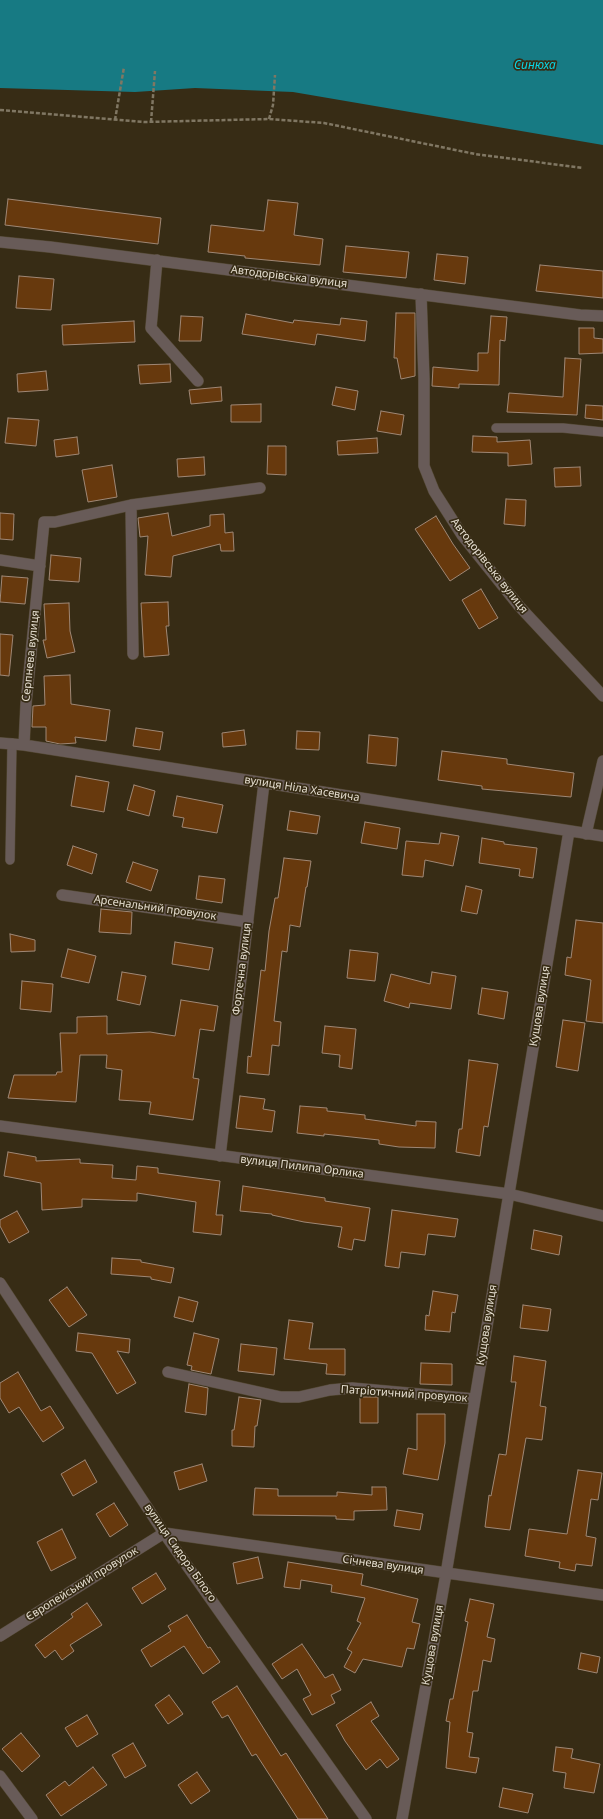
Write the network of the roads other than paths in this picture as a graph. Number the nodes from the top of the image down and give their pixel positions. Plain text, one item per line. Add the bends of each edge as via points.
1 (0, 242) edge
2 (157, 260) junction
3 (421, 294) junction
4 (603, 316) edge
5 (198, 381) dead end
6 (496, 428) dead end
7 (603, 432) edge
8 (260, 488) dead end
9 (131, 505) junction
10 (0, 560) edge
11 (40, 566) junction
12 (132, 654) dead end
13 (603, 696) edge
14 (0, 743) edge
15 (12, 743) junction
16 (24, 745) junction
17 (603, 761) edge
18 (264, 783) junction
19 (569, 831) junction
20 (586, 834) junction
21 (603, 836) edge
22 (10, 860) dead end
23 (62, 895) dead end
24 (248, 922) junction
25 (0, 1126) edge
26 (220, 1156) junction
27 (509, 1194) junction
28 (603, 1216) edge
29 (0, 1283) edge
30 (168, 1372) dead end
31 (475, 1399) junction
32 (164, 1533) junction
33 (446, 1574) junction
34 (603, 1595) edge
35 (0, 1636) edge
36 (0, 1776) edge
37 (32, 1819) edge
38 (366, 1819) edge
39 (402, 1819) edge

1 - 2 street, Автодорівська вулиця
2 - 3 street, Автодорівська вулиця
2 - 5 street via 151,328
3 - 4 street, Автодорівська вулиця
3 - 13 street, Автодорівська вулиця via 424,466 434,491 462,536 519,606
6 - 7 lane via 563,428
8 - 9 street, Серпнева вулиця
9 - 11 street, Серпнева вулиця via 55,522 44,522
9 - 12 street
10 - 11 street
11 - 16 street, Серпнева вулиця
14 - 15 street, вулиця Ніла Хасевича
15 - 16 street, вулиця Ніла Хасевича
15 - 22 lane
16 - 18 street, вулиця Ніла Хасевича
17 - 20 street
18 - 19 street, вулиця Ніла Хасевича
18 - 24 street, Фортечна вулиця
19 - 20 street, вулиця Ніла Хасевича
19 - 27 street, Кущова вулиця
20 - 21 street, вулиця Ніла Хасевича
23 - 24 street, Арсенальний провулок
24 - 26 street, Фортечна вулиця
25 - 26 street, вулиця Пилипа Орлика
26 - 27 street, вулиця Пилипа Орлика
27 - 28 street, вулиця Пилипа Орлика
27 - 31 street, Кущова вулиця
29 - 32 street, вулиця Сидора Білого
30 - 31 street, Патріотичний провулок via 281,1397 299,1397 352,1388
31 - 33 street, Кущова вулиця
32 - 33 street, Січнева вулиця
32 - 35 street, Європейський провулок
32 - 38 street, вулиця Сидора Білого
33 - 34 street, Січнева вулиця
33 - 39 street, Кущова вулиця
36 - 37 street

